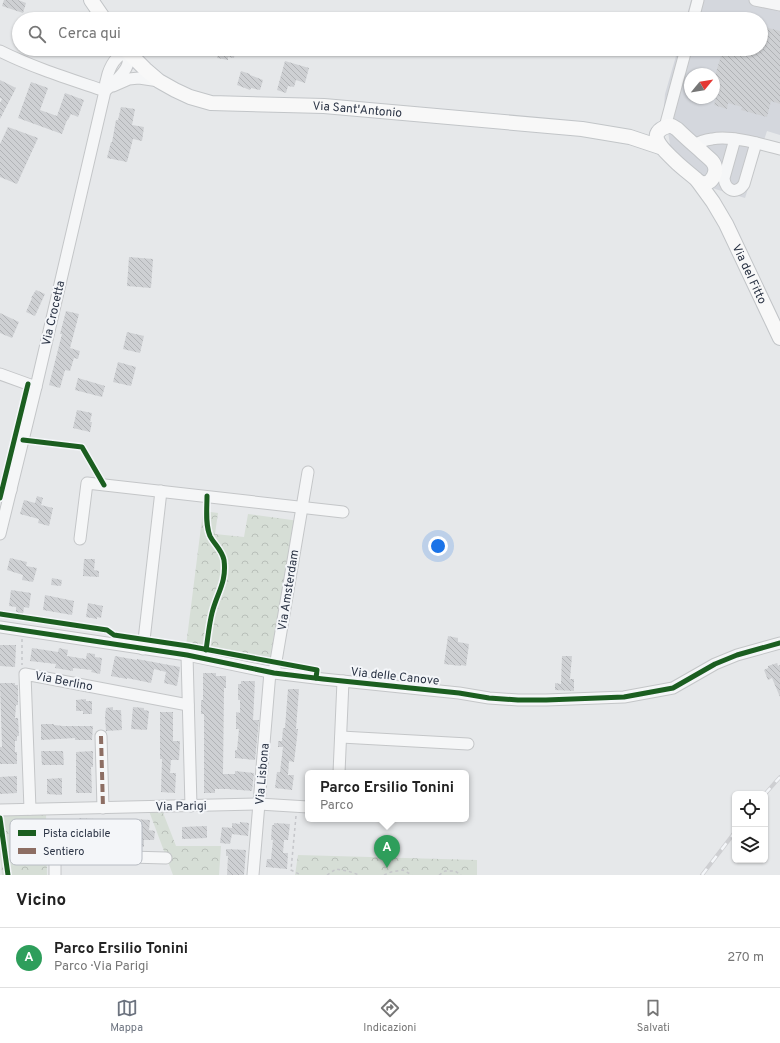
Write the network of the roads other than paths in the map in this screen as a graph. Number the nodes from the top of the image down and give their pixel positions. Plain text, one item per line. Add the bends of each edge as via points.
1 (91, 0) edge
2 (698, 0) edge
3 (755, 0) edge
4 (780, 5) edge
5 (99, 12) edge
6 (695, 12) edge
7 (0, 51) edge
8 (111, 56) edge
9 (120, 56) edge
10 (127, 56) edge
11 (132, 56) edge
12 (684, 56) edge
13 (110, 70) junction
14 (159, 81) junction
15 (107, 90) junction
16 (665, 128) junction
17 (606, 132) junction
18 (735, 139) junction
19 (756, 143) junction
20 (701, 146) junction
21 (660, 147) junction
22 (780, 149) edge
23 (711, 179) junction
24 (697, 180) junction
25 (719, 211) junction
26 (780, 338) edge
27 (0, 365) edge
28 (0, 374) edge
29 (16, 380) junction
30 (36, 387) junction
31 (308, 472) dead end
32 (5, 489) edge
33 (160, 491) junction
34 (302, 507) junction
35 (343, 512) dead end
36 (0, 534) edge
37 (80, 539) dead end
38 (0, 627) edge
39 (780, 643) edge
40 (143, 649) junction
41 (187, 655) junction
42 (272, 672) junction
43 (343, 681) junction
44 (188, 704) junction
45 (101, 736) dead end
46 (341, 737) junction
47 (468, 744) dead end
48 (339, 770) edge
49 (259, 804) junction
50 (190, 806) junction
51 (303, 806) edge
52 (102, 808) junction
53 (30, 809) junction
54 (0, 810) edge
55 (142, 857) edge
56 (166, 858) dead end
57 (253, 875) edge

1 - 5 main road
2 - 6 street
3 - 4 street
7 - 15 street via 27,63
8 - 13 street
9 - 13 street, Via Crocetta
10 - 15 street via 128,63 122,74
11 - 14 main road, Via Sant'Antonio
12 - 16 street
13 - 15 street, Via Crocetta via 105,84
14 - 15 street via 130,79
14 - 17 main road, Via Sant'Antonio via 190,97 211,103 324,106
15 - 30 street, Via Crocetta
16 - 17 main road, Via Sant'Antonio
16 - 20 main road
16 - 21 main road via 657,135
17 - 21 main road, Via Sant'Antonio
18 - 19 street
18 - 19 street via 724,183 736,191 744,184
18 - 20 street via 713,138
19 - 22 street
20 - 23 main road via 714,164 715,173
21 - 24 main road, Via Sant'Antonio
23 - 24 main road via 704,183
23 - 25 main road, Via del Fitto
24 - 25 main road, Via del Fitto
25 - 26 main road, Via del Fitto
27 - 29 street
28 - 29 street
29 - 30 street
30 - 32 street, Via Crocetta
31 - 34 street, Via Amsterdam
32 - 36 street, Via Crocetta
33 - 34 street
33 - 37 street via 87,482
33 - 40 street
34 - 35 street
34 - 42 street, Via Amsterdam
38 - 40 street, Via delle Canove
39 - 43 street, Via delle Canove via 715,664 673,688 624,697 518,700
40 - 41 street, Via delle Canove
41 - 42 street, Via delle Canove
41 - 44 street
42 - 43 street, Via delle Canove
42 - 49 street, Via Lisbona
43 - 46 street
44 - 50 street
44 - 53 street, Via Berlino via 25,674
45 - 52 street
46 - 47 street
46 - 48 street
49 - 50 street, Via Parigi
49 - 51 street
49 - 57 street, Via Lisbona
50 - 52 street, Via Parigi
52 - 53 street, Via Parigi
53 - 54 street, Via Parigi
55 - 56 street

